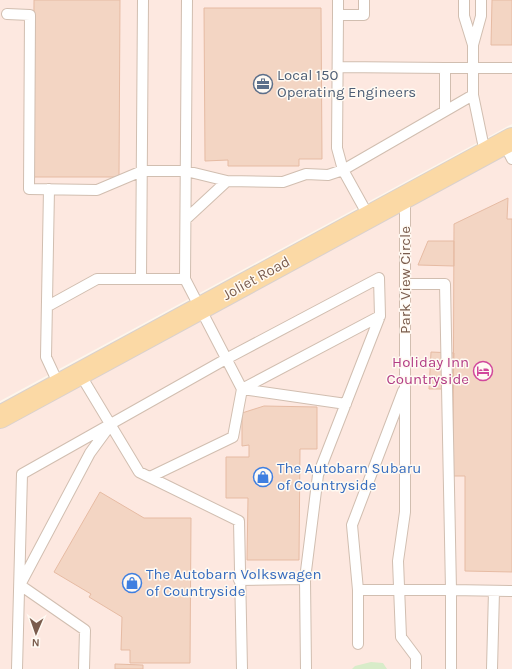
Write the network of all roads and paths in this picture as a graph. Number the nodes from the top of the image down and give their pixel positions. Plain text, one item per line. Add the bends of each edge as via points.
1 (142, 0) edge
2 (187, 0) edge
3 (338, 0) edge
4 (364, 0) edge
5 (464, 0) edge
6 (481, 0) edge
7 (8, 14) dead end
8 (338, 15) junction
9 (473, 45) junction
10 (338, 67) junction
11 (445, 68) junction
12 (473, 68) junction
13 (512, 68) edge
14 (473, 95) junction
15 (445, 109) junction
16 (509, 147) edge
17 (485, 153) junction
18 (343, 170) junction
19 (142, 171) junction
20 (186, 171) junction
21 (227, 181) junction
22 (49, 189) junction
23 (405, 197) junction
24 (369, 217) junction
25 (186, 219) junction
26 (141, 279) junction
27 (185, 279) junction
28 (405, 284) junction
29 (48, 306) junction
30 (200, 309) junction
31 (380, 316) junction
32 (226, 359) junction
33 (80, 374) junction
34 (59, 385) junction
35 (405, 386) junction
36 (242, 389) junction
37 (346, 404) junction
38 (0, 417) edge
39 (111, 424) junction
40 (150, 477) junction
41 (305, 579) junction
42 (239, 580) junction
43 (20, 585) junction
44 (358, 590) junction
45 (399, 590) junction
46 (451, 590) junction
47 (494, 591) junction
48 (512, 591) edge
49 (358, 644) dead end
50 (18, 669) edge
51 (84, 669) edge
52 (242, 669) edge
53 (306, 669) edge
54 (416, 669) edge
55 (451, 669) edge
56 (492, 669) edge

1 - 19 lane
2 - 20 lane
3 - 8 lane
4 - 8 lane via 364,15
5 - 9 lane via 464,16
6 - 9 lane via 481,16
7 - 22 lane via 30,15 29,189
8 - 10 lane
9 - 12 lane
10 - 11 lane
10 - 18 lane via 337,148
11 - 12 lane
11 - 15 lane
12 - 13 lane
12 - 14 lane
14 - 15 lane
14 - 17 lane
15 - 18 lane
16 - 17 main road, Joliet Road
17 - 23 main road, Joliet Road
18 - 21 lane via 328,176 306,174 284,182
18 - 24 lane
19 - 20 lane
19 - 22 lane via 97,190
19 - 26 lane
20 - 21 lane
20 - 25 lane
21 - 25 lane
22 - 29 lane
23 - 24 main road, Joliet Road
23 - 28 lane, Park View Circle
24 - 30 main road, Joliet Road
25 - 27 lane
26 - 27 lane
26 - 29 lane via 97,279
27 - 30 lane
28 - 35 lane, Park View Circle
28 - 46 lane via 445,284
29 - 34 lane via 46,357
30 - 32 lane
30 - 33 main road, Joliet Road
31 - 32 lane via 379,278
31 - 36 lane
31 - 37 lane
32 - 36 lane
32 - 39 lane
33 - 34 main road, Joliet Road
33 - 39 lane
34 - 38 main road, Joliet Road
35 - 44 lane via 352,524
35 - 45 lane, Park View Circle via 405,512 398,561
36 - 37 lane
36 - 40 lane via 233,437
37 - 41 lane via 318,475
39 - 40 lane via 139,472
39 - 43 lane via 90,453
39 - 43 lane via 22,474
40 - 42 lane via 239,521
41 - 42 lane
41 - 53 lane
42 - 52 lane
43 - 50 lane
43 - 51 lane via 86,630
44 - 45 lane
44 - 49 lane
45 - 46 lane
45 - 54 lane, Park View Circle via 401,637 416,656
46 - 47 lane
46 - 55 lane
47 - 48 lane
47 - 56 lane

